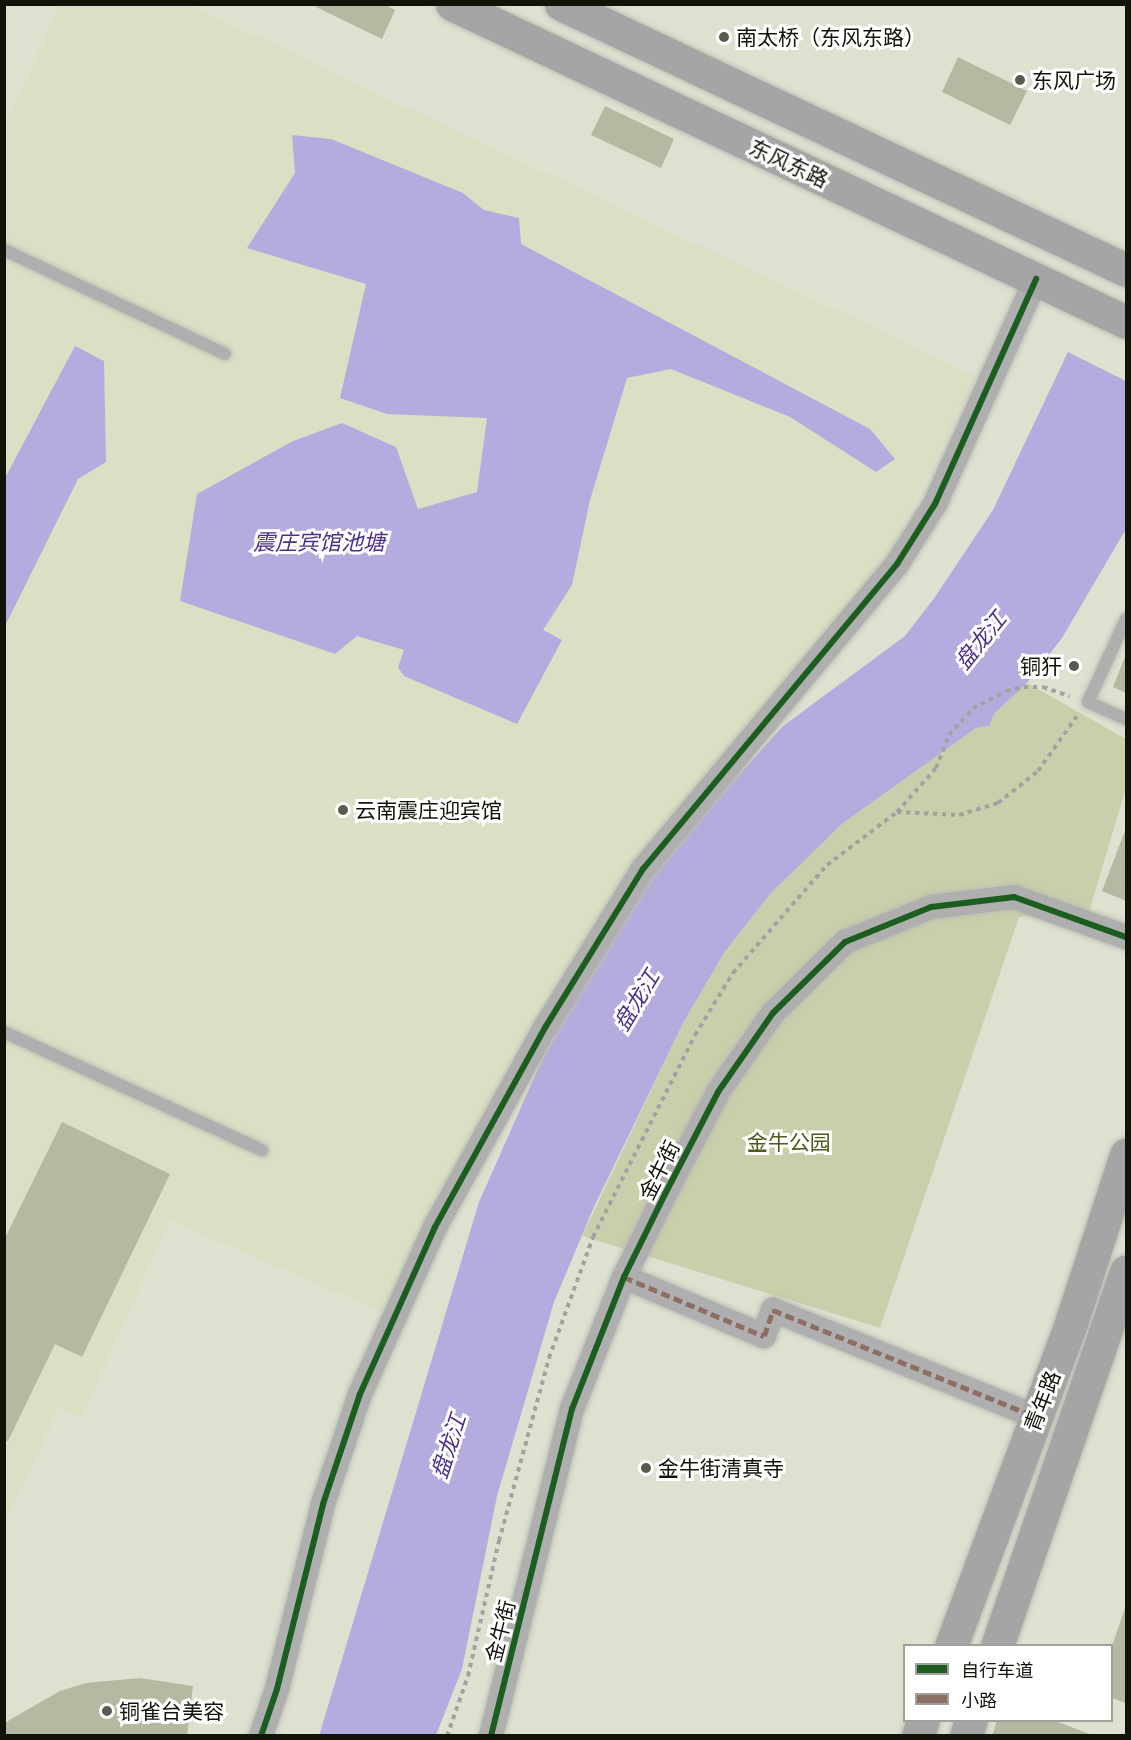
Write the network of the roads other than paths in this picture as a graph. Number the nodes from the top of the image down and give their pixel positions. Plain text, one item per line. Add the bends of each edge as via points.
1 (452, 4) edge
2 (561, 4) edge
3 (4, 250) edge
4 (1126, 270) edge
5 (1036, 279) junction
6 (1126, 322) edge
7 (225, 354) dead end
8 (1126, 619) edge
9 (1126, 719) edge
10 (1126, 937) edge
11 (4, 1032) edge
12 (262, 1150) dead end
13 (1126, 1155) edge
14 (1126, 1272) edge
15 (624, 1277) junction
16 (1116, 1340) edge
17 (1036, 1417) junction
18 (952, 1644) edge
19 (998, 1644) edge
20 (261, 1736) edge
21 (491, 1736) edge

1 - 5 main road, 东风东路
2 - 4 main road
3 - 7 lane
5 - 6 main road, 东风东路
5 - 20 street via 935,504 897,564 643,869 546,1026 435,1227 360,1394 323,1504 277,1689
8 - 9 lane via 1088,702
10 - 15 street, 金牛街 via 1014,897 931,907 845,942 773,1013 718,1092
11 - 12 lane
13 - 17 main road, 青年路
14 - 16 main road, 青年路
15 - 17 street via 764,1336 773,1310
15 - 21 street, 金牛街 via 572,1409
16 - 19 main road, 青年路
17 - 18 main road, 青年路

